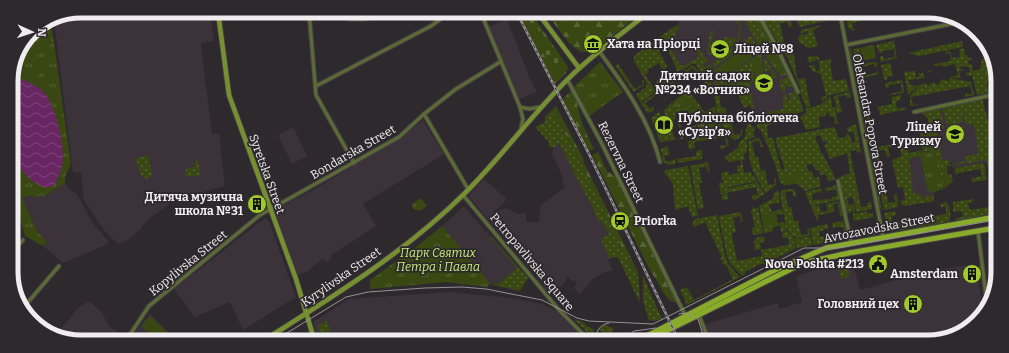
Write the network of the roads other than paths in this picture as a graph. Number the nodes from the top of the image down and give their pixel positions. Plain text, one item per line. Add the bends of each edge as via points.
1 (219, 18) edge
2 (308, 18) edge
3 (351, 18) edge
4 (363, 18) edge
5 (442, 18) edge
6 (483, 18) edge
7 (542, 18) edge
8 (642, 18) edge
9 (760, 18) edge
10 (841, 18) edge
11 (953, 24) edge
12 (846, 45) junction
13 (599, 51) junction
14 (500, 62) junction
15 (579, 68) junction
16 (567, 79) junction
17 (316, 86) junction
18 (798, 92) dead end
19 (991, 95) edge
20 (520, 107) junction
21 (542, 107) junction
22 (914, 112) dead end
23 (424, 114) junction
24 (521, 131) junction
25 (660, 162) dead end
26 (354, 163) junction
27 (838, 181) dead end
28 (468, 189) junction
29 (463, 195) junction
30 (269, 210) junction
31 (991, 218) edge
32 (991, 229) edge
33 (978, 231) junction
34 (883, 237) junction
35 (22, 240) dead end
36 (851, 243) junction
37 (18, 245) edge
38 (59, 266) dead end
39 (986, 295) edge
40 (27, 303) edge
41 (698, 311) junction
42 (307, 313) junction
43 (686, 317) junction
44 (130, 335) edge
45 (272, 335) edge
46 (313, 335) edge
47 (583, 335) edge
48 (649, 335) edge
49 (659, 335) edge
50 (707, 335) edge

1 - 30 main road, Syretska Street via 228,91
2 - 17 street
3 - 4 street
5 - 17 street
6 - 14 street
7 - 15 main road
8 - 13 main road, Kyrylivska Street
9 - 18 street via 778,48
10 - 12 street, Oleksandra Popova Street
11 - 12 street
12 - 34 street, Oleksandra Popova Street
13 - 15 main road, Kyrylivska Street
13 - 25 street via 644,119
14 - 20 street
14 - 23 street, Bondarska Street via 456,89
15 - 16 main road, Kyrylivska Street
16 - 21 main road, Kyrylivska Street
16 - 43 street, Rezervna Street via 602,142
17 - 26 street via 316,95
19 - 22 street
20 - 21 street
20 - 24 street via 523,119
21 - 24 main road, Kyrylivska Street
23 - 26 street, Bondarska Street via 399,137
23 - 28 street
24 - 28 main road, Kyrylivska Street
26 - 30 street, Bondarska Street
27 - 36 street
28 - 29 main road, Kyrylivska Street
29 - 42 main road, Kyrylivska Street via 396,251
29 - 47 street, Petropavlivska Square via 559,310
30 - 42 main road, Syretska Street
30 - 44 street, Kopylivska Street via 149,306
31 - 34 main road, Avtozavodska Street
32 - 33 main road, Avtozavodska Street
33 - 39 street
33 - 41 main road, Avtozavodska Street via 817,258
34 - 36 main road, Avtozavodska Street
35 - 37 street
36 - 41 main road, Avtozavodska Street via 826,248 800,258
38 - 40 street
41 - 43 main road, Avtozavodska Street
41 - 50 street
42 - 45 main road, Kyrylivska Street
42 - 46 main road, Syretska Street
43 - 48 main road
43 - 49 main road

